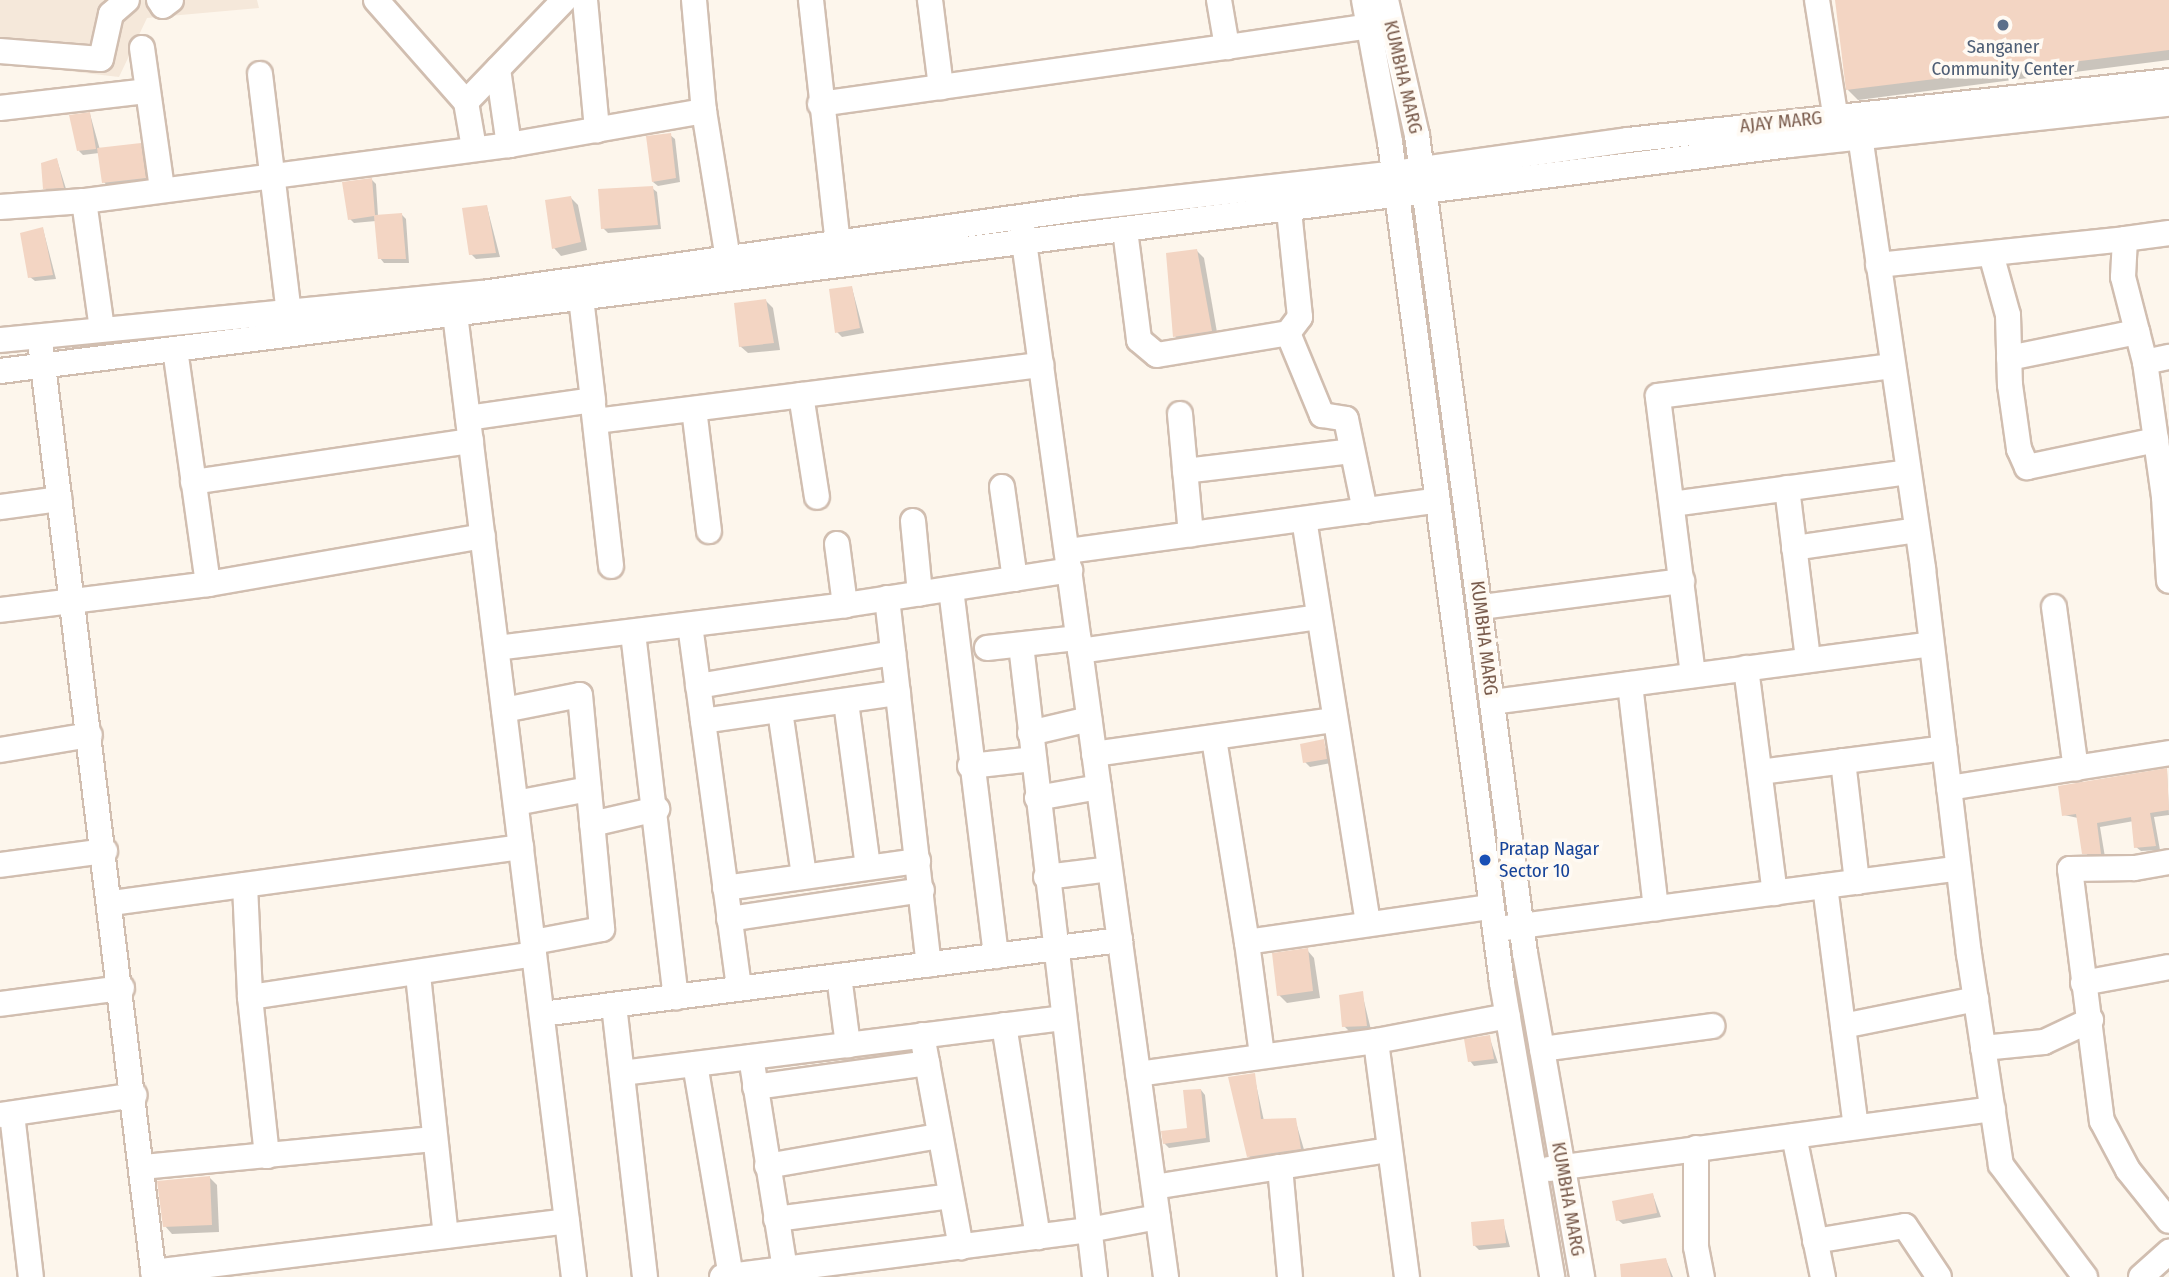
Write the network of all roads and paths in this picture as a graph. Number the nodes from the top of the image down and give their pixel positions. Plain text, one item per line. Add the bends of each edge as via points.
1 (127, 0) edge
2 (159, 0) edge
3 (171, 0) edge
4 (376, 0) edge
5 (694, 0) edge
6 (811, 0) edge
7 (930, 0) edge
8 (1219, 0) edge
9 (1364, 0) edge
10 (1386, 0) edge
11 (1817, 0) edge
12 (568, 1) edge
13 (1371, 26) junction
14 (1227, 47) junction
15 (142, 48) dead end
16 (0, 51) edge
17 (498, 69) junction
18 (260, 74) dead end
19 (2169, 81) edge
20 (941, 87) junction
21 (146, 91) junction
22 (466, 102) junction
23 (820, 104) junction
24 (2169, 104) edge
25 (0, 108) edge
26 (704, 111) junction
27 (1848, 127) junction
28 (597, 130) junction
29 (509, 145) junction
30 (474, 148) junction
31 (272, 175) junction
32 (1422, 181) junction
33 (1395, 185) junction
34 (162, 188) junction
35 (84, 201) junction
36 (0, 207) edge
37 (1289, 209) junction
38 (1020, 217) junction
39 (1125, 230) junction
40 (2169, 233) edge
41 (2125, 239) junction
42 (838, 243) junction
43 (1024, 243) junction
44 (1991, 254) junction
45 (1878, 265) junction
46 (729, 269) junction
47 (581, 298) junction
48 (289, 313) junction
49 (455, 314) junction
50 (102, 329) junction
51 (1288, 332) junction
52 (2137, 332) junction
53 (40, 335) junction
54 (0, 340) edge
55 (175, 349) junction
56 (2009, 358) junction
57 (2169, 358) edge
58 (2145, 362) junction
59 (1041, 365) junction
60 (43, 366) junction
61 (1892, 366) junction
62 (0, 371) edge
63 (801, 395) junction
64 (694, 409) junction
65 (594, 411) junction
66 (1180, 414) dead end
67 (470, 429) junction
68 (2156, 440) junction
69 (1352, 452) junction
70 (1185, 471) junction
71 (1908, 472) junction
72 (193, 481) junction
73 (1003, 487) dead end
74 (1787, 488) junction
75 (817, 497) dead end
76 (59, 499) junction
77 (1438, 500) junction
78 (1672, 503) junction
79 (0, 507) edge
80 (2167, 509) edge
81 (1364, 511) junction
82 (1304, 519) junction
83 (914, 521) dead end
84 (1917, 530) junction
85 (709, 531) dead end
86 (1191, 534) junction
87 (483, 536) junction
88 (837, 544) dead end
89 (1794, 548) junction
90 (1069, 561) junction
91 (611, 565) dead end
92 (1015, 579) junction
93 (1682, 581) junction
94 (2169, 581) edge
95 (208, 584) junction
96 (951, 589) junction
97 (920, 594) junction
98 (887, 598) junction
99 (74, 601) junction
100 (845, 605) junction
101 (1481, 607) junction
102 (2054, 607) dead end
103 (0, 610) edge
104 (1319, 617) junction
105 (690, 625) junction
106 (634, 633) junction
107 (1931, 644) junction
108 (1021, 645) junction
109 (1079, 645) junction
110 (496, 648) junction
111 (987, 649) dead end
112 (893, 653) junction
113 (1808, 660) junction
114 (1746, 668) junction
115 (1693, 675) junction
116 (1630, 684) junction
117 (698, 686) junction
118 (898, 693) junction
119 (846, 702) junction
120 (1492, 702) junction
121 (504, 710) junction
122 (780, 711) junction
123 (1089, 719) junction
124 (1334, 720) junction
125 (703, 721) junction
126 (1030, 733) junction
127 (90, 735) junction
128 (1214, 739) junction
129 (1944, 748) junction
130 (0, 750) edge
131 (2169, 753) edge
132 (1094, 754) junction
133 (1033, 759) junction
134 (1843, 761) junction
135 (970, 766) junction
136 (2076, 769) junction
137 (1759, 772) junction
138 (1099, 787) junction
139 (1949, 788) junction
140 (589, 789) junction
141 (1037, 798) junction
142 (516, 803) junction
143 (657, 809) junction
144 (592, 824) junction
145 (521, 847) junction
146 (105, 851) junction
147 (918, 861) junction
148 (2169, 862) edge
149 (0, 865) edge
150 (868, 867) junction
151 (1958, 868) junction
152 (1110, 869) junction
153 (804, 876) junction
154 (1046, 877) junction
155 (1857, 882) junction
156 (245, 885) junction
157 (1825, 886) junction
158 (725, 888) junction
159 (922, 890) junction
160 (1775, 892) junction
161 (112, 903) junction
162 (1656, 908) junction
163 (729, 919) junction
164 (1493, 919) junction
165 (1368, 923) junction
166 (1521, 926) junction
167 (1120, 940) junction
168 (1247, 942) junction
169 (534, 948) junction
170 (1054, 949) junction
171 (996, 956) junction
172 (929, 965) junction
173 (2169, 967) edge
174 (418, 975) junction
175 (839, 976) junction
176 (2084, 983) junction
177 (122, 988) junction
178 (739, 989) junction
179 (250, 997) junction
180 (676, 997) junction
181 (1976, 999) junction
182 (0, 1004) edge
183 (614, 1005) junction
184 (542, 1014) junction
185 (1508, 1016) junction
186 (1063, 1018) junction
187 (2091, 1020) junction
188 (1004, 1025) junction
189 (1712, 1026) dead end
190 (1843, 1026) junction
191 (922, 1035) junction
192 (1377, 1041) junction
193 (848, 1045) junction
194 (1983, 1048) junction
195 (1542, 1049) junction
196 (1262, 1055) junction
197 (751, 1057) junction
198 (927, 1063) junction
199 (695, 1064) junction
200 (622, 1073) junction
201 (1138, 1074) junction
202 (755, 1087) junction
203 (135, 1095) junction
204 (1993, 1109) junction
205 (6, 1114) edge
206 (1856, 1127) junction
207 (939, 1136) junction
208 (1794, 1136) junction
209 (435, 1139) junction
210 (1696, 1148) junction
211 (1389, 1150) junction
212 (267, 1156) junction
213 (767, 1166) junction
214 (1563, 1166) junction
215 (143, 1167) junction
216 (1280, 1167) junction
217 (1535, 1172) junction
218 (1154, 1187) junction
219 (950, 1196) junction
220 (1158, 1217) junction
221 (776, 1219) junction
222 (567, 1221) junction
223 (2169, 1221) edge
224 (1089, 1230) junction
225 (446, 1236) junction
226 (1038, 1237) junction
227 (1815, 1241) junction
228 (961, 1247) junction
229 (2169, 1252) edge
230 (882, 1267) edge
231 (785, 1269) junction
232 (154, 1274) edge
233 (726, 1276) edge
234 (31, 1277) edge
235 (574, 1277) edge
236 (645, 1277) edge
237 (1095, 1277) edge
238 (1166, 1277) edge
239 (1290, 1277) edge
240 (1407, 1277) edge
241 (1552, 1277) edge
242 (1581, 1277) edge
243 (1702, 1277) edge
244 (1823, 1277) edge
245 (1939, 1277) edge
246 (2085, 1277) edge
247 (2141, 1277) edge

1 - 16 street via 111,14 101,59
2 - 3 street via 163,6
4 - 22 street
5 - 26 street
6 - 23 street
7 - 20 street
8 - 14 street
9 - 13 street, KUMBHA MARG
10 - 32 street, KUMBHA MARG
11 - 27 street
12 - 17 street
12 - 28 street
13 - 14 street
13 - 33 street, KUMBHA MARG
14 - 20 street
15 - 21 street
17 - 22 street
17 - 29 street
18 - 31 street
19 - 27 street, AJAY MARG
20 - 23 street
21 - 25 street
21 - 34 street
22 - 30 street
23 - 42 street
24 - 27 street, AJAY MARG
26 - 28 street
26 - 46 street
27 - 32 street, AJAY MARG
27 - 45 street
28 - 29 street
29 - 30 street
30 - 31 street
31 - 34 street
31 - 48 street
32 - 33 street, AJAY MARG
32 - 101 street, KUMBHA MARG
33 - 37 street
33 - 38 street
33 - 77 street, KUMBHA MARG
34 - 35 street
35 - 36 street
35 - 50 street
37 - 39 street
37 - 51 street via 1300,317
38 - 42 street
38 - 43 street
39 - 43 street
39 - 51 street via 1139,340 1157,355
40 - 41 street
41 - 44 street
41 - 52 street via 2123,277
42 - 46 street
43 - 46 street
43 - 59 street
44 - 45 street
44 - 56 street via 2008,315
45 - 61 street
46 - 47 street
46 - 48 street
47 - 49 street
47 - 65 street
48 - 50 street
49 - 55 street
49 - 67 street
50 - 53 street
51 - 69 street via 1322,415 1346,419
52 - 56 street
52 - 58 street
53 - 54 street
53 - 60 street
55 - 60 street
55 - 72 street
56 - 68 street via 2018,449 2027,467
57 - 58 street
58 - 68 street
59 - 63 street
59 - 90 street
60 - 62 street
60 - 76 street
61 - 71 street
61 - 78 street via 1658,396
63 - 64 street
63 - 75 street
64 - 65 street
64 - 85 street
65 - 67 street
65 - 91 street
66 - 70 street
67 - 72 street
67 - 87 street
68 - 80 street
69 - 70 street
69 - 81 street
70 - 86 street
71 - 74 street
71 - 84 street
72 - 95 street
73 - 92 street
74 - 78 street
74 - 89 street
76 - 79 street
76 - 99 street
77 - 81 street
77 - 164 street, KUMBHA MARG
78 - 93 street
80 - 94 street
81 - 82 street
82 - 86 street
82 - 104 street
83 - 97 street
84 - 89 street
84 - 107 street
86 - 90 street
87 - 95 street
87 - 110 street
88 - 100 street
89 - 113 street
90 - 92 street
90 - 109 street
92 - 96 street
93 - 101 street
93 - 115 street
95 - 99 street
96 - 97 street
96 - 135 street
97 - 98 street
98 - 100 street
98 - 112 street
99 - 103 street
99 - 127 street
100 - 105 street
101 - 120 street, KUMBHA MARG
102 - 136 street
104 - 109 street
104 - 124 street
105 - 106 street
105 - 117 street
106 - 110 street
106 - 143 street
107 - 113 street
107 - 129 street
108 - 109 street
108 - 111 street
108 - 126 street
109 - 123 street
110 - 121 street
112 - 117 street
112 - 118 street
113 - 114 street
114 - 115 street
114 - 137 street
115 - 116 street
116 - 120 street
116 - 162 street
117 - 125 street
118 - 119 street
118 - 147 street
119 - 122 street
119 - 150 street
120 - 166 street, KUMBHA MARG
121 - 140 street via 580,695
121 - 142 street
122 - 125 street
122 - 153 street
123 - 126 street
123 - 132 street
124 - 128 street
124 - 165 street
125 - 158 street
126 - 133 street
127 - 130 street
127 - 146 street
128 - 132 street
128 - 168 street
129 - 134 street
129 - 139 street
131 - 136 street
132 - 138 street
133 - 135 street
133 - 141 street
134 - 137 street
134 - 155 street
135 - 171 street
136 - 139 street
137 - 160 street
138 - 141 street
138 - 152 street
139 - 151 street
140 - 142 street
140 - 144 street
141 - 154 street
142 - 145 street
143 - 144 street
143 - 180 street
144 - 169 street via 602,929
145 - 156 street
145 - 169 street
146 - 149 street
146 - 161 street
147 - 150 street
147 - 159 street
148 - 176 street via 2134,868 2070,869
150 - 153 street
151 - 155 street
151 - 181 street
152 - 154 street
152 - 167 street
153 - 158 street
154 - 170 street
155 - 157 street
156 - 161 street
156 - 179 street
157 - 160 street
157 - 190 street
158 - 163 street
159 - 163 street
159 - 172 street
160 - 162 street
161 - 177 street
162 - 166 street
163 - 178 street
164 - 165 street
164 - 166 street
164 - 185 street, KUMBHA MARG
165 - 168 street
166 - 195 street, KUMBHA MARG
167 - 170 street
167 - 201 street
168 - 196 street
169 - 174 street
169 - 184 street
170 - 171 street
170 - 186 street
171 - 172 street
172 - 175 street
173 - 176 street
174 - 179 street
174 - 209 street
175 - 178 street
175 - 193 street
176 - 187 street
177 - 182 street
177 - 203 street
178 - 180 street
179 - 212 street
180 - 183 street
181 - 190 street
181 - 194 street
183 - 184 street
183 - 200 street
184 - 222 street
185 - 192 street
185 - 217 street, KUMBHA MARG
186 - 188 street
186 - 224 street
187 - 194 street via 2044,1041
187 - 223 street via 2102,1121 2129,1170
188 - 191 street
188 - 226 street
189 - 195 street
190 - 206 street
191 - 193 street
191 - 198 street
192 - 196 street
192 - 211 street
193 - 197 street
194 - 204 street
195 - 214 street, KUMBHA MARG
196 - 201 street
197 - 199 street
197 - 202 street
198 - 202 street
198 - 207 street
199 - 200 street
199 - 233 street
200 - 236 street
201 - 218 street
202 - 213 street
203 - 205 street
203 - 215 street
204 - 206 street
204 - 246 street via 2007,1176
205 - 234 street
206 - 208 street
207 - 213 street
207 - 219 street
208 - 210 street
208 - 227 street
209 - 212 street
209 - 225 street
210 - 214 street
210 - 243 street via 1696,1247
211 - 216 street
211 - 240 street
212 - 215 street
213 - 221 street
214 - 217 street
214 - 242 street, KUMBHA MARG
215 - 232 street
216 - 218 street
216 - 239 street
217 - 241 street, KUMBHA MARG
218 - 220 street
219 - 221 street
219 - 228 street
220 - 224 street
220 - 238 street
221 - 231 street
222 - 225 street
222 - 235 street
224 - 226 street
224 - 237 street
225 - 232 street
226 - 228 street
227 - 244 street
227 - 245 street via 1905,1226
228 - 230 street
229 - 247 street
230 - 231 street
231 - 233 street

